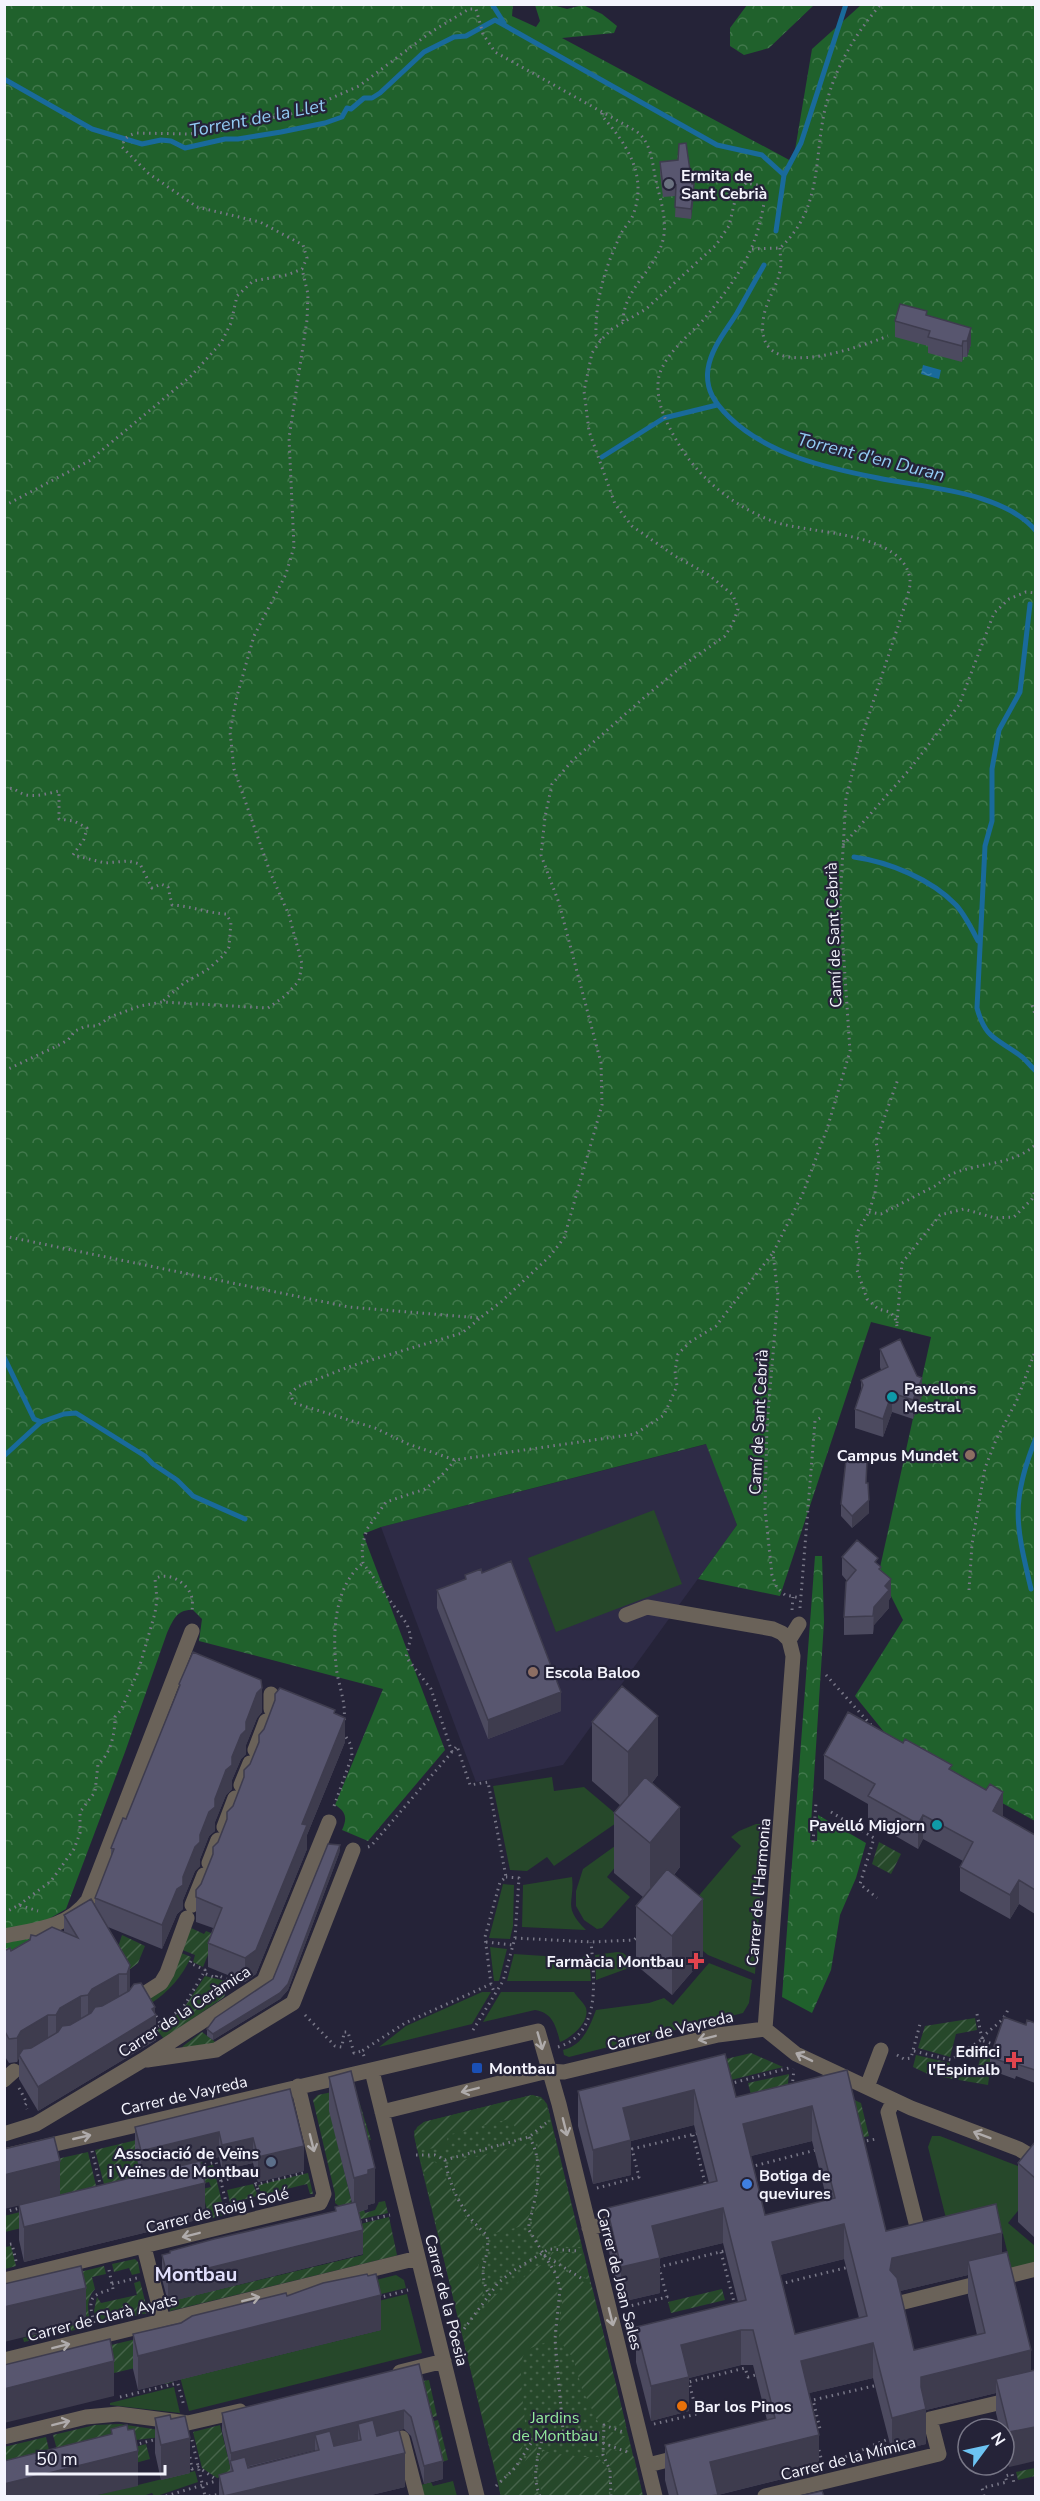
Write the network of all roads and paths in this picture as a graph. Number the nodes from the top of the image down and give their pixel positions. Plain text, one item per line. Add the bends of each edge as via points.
1 (880, 4) edge
2 (602, 111) junction
3 (780, 248) junction
4 (752, 249) junction
5 (302, 269) junction
6 (623, 322) junction
7 (888, 336) dead end
8 (601, 340) junction
9 (4, 506) edge
10 (1035, 593) edge
11 (4, 788) edge
12 (842, 846) junction
13 (1035, 1001) edge
14 (162, 1002) junction
15 (1035, 1017) edge
16 (4, 1071) edge
17 (898, 1079) dead end
18 (1035, 1144) edge
19 (1035, 1188) edge
20 (869, 1212) junction
21 (4, 1236) edge
22 (774, 1253) junction
23 (480, 1318) junction
24 (1035, 1349) edge
25 (820, 1418) dead end
26 (455, 1460) junction
27 (363, 1563) junction
28 (969, 1590) dead end
29 (793, 1597) junction
30 (801, 1598) junction
31 (626, 1615) dead end
32 (795, 1618) junction
33 (192, 1631) joint
34 (789, 1640) junction
35 (826, 1675) dead end
36 (269, 1708) edge
37 (873, 1727) edge
38 (452, 1752) junction
39 (816, 1803) dead end
40 (831, 1812) dead end
41 (329, 1822) joint
42 (813, 1842) dead end
43 (353, 1850) joint
44 (506, 1877) junction
45 (877, 1898) dead end
46 (19, 1905) junction
47 (4, 1913) edge
48 (53, 1925) junction
49 (642, 1931) edge
50 (4, 1936) edge
51 (515, 1938) junction
52 (486, 1942) junction
53 (591, 1942) junction
54 (513, 1945) junction
55 (176, 1949) junction
56 (204, 1973) junction
57 (491, 1984) junction
58 (495, 1994) junction
59 (136, 2000) edge
60 (293, 2003) junction
61 (222, 2008) junction
62 (1008, 2009) dead end
63 (152, 2010) edge
64 (977, 2014) dead end
65 (920, 2024) dead end
66 (161, 2025) junction
67 (765, 2029) junction
68 (473, 2030) dead end
69 (982, 2040) junction
70 (166, 2046) junction
71 (561, 2046) dead end
72 (998, 2046) edge
73 (362, 2051) junction
74 (886, 2051) joint
75 (914, 2051) junction
76 (364, 2056) dead end
77 (143, 2060) junction
78 (789, 2067) dead end
79 (794, 2069) dead end
80 (372, 2071) junction
81 (548, 2072) junction
82 (10, 2075) edge
83 (298, 2086) junction
84 (867, 2088) junction
85 (791, 2092) edge
86 (730, 2094) edge
87 (894, 2100) junction
88 (382, 2112) junction
89 (553, 2120) dead end
90 (36, 2124) junction
91 (703, 2132) edge
92 (4, 2134) edge
93 (693, 2134) junction
94 (529, 2138) junction
95 (876, 2139) dead end
96 (859, 2141) edge
97 (91, 2148) dead end
98 (825, 2148) edge
99 (416, 2155) dead end
100 (4, 2156) edge
101 (1035, 2159) edge
102 (445, 2160) junction
103 (192, 2168) edge
104 (309, 2171) dead end
105 (751, 2176) edge
106 (221, 2181) junction
107 (255, 2185) junction
108 (591, 2189) dead end
109 (101, 2190) edge
110 (708, 2195) edge
111 (261, 2198) dead end
112 (227, 2206) dead end
113 (24, 2208) edge
114 (4, 2212) edge
115 (390, 2215) dead end
116 (645, 2215) edge
117 (359, 2222) edge
118 (916, 2227) edge
119 (589, 2228) junction
120 (4, 2245) edge
121 (144, 2247) junction
122 (585, 2249) dead end
123 (732, 2249) edge
124 (721, 2252) junction
125 (542, 2254) junction
126 (418, 2258) junction
127 (856, 2265) edge
128 (18, 2267) dead end
129 (1035, 2269) edge
130 (110, 2274) dead end
131 (132, 2279) dead end
132 (4, 2280) edge
133 (585, 2280) dead end
134 (112, 2284) junction
135 (408, 2290) dead end
136 (779, 2294) edge
137 (489, 2295) junction
138 (367, 2301) edge
139 (900, 2303) edge
140 (620, 2309) dead end
141 (736, 2313) edge
142 (163, 2321) junction
143 (95, 2328) dead end
144 (459, 2332) dead end
145 (4, 2360) edge
146 (444, 2361) junction
147 (176, 2374) edge
148 (390, 2374) edge
149 (759, 2374) edge
150 (178, 2383) junction
151 (887, 2383) edge
152 (1035, 2394) edge
153 (110, 2399) dead end
154 (255, 2407) edge
155 (185, 2414) edge
156 (649, 2425) dead end
157 (189, 2430) edge
158 (630, 2430) dead end
159 (563, 2431) junction
160 (603, 2434) junction
161 (543, 2436) junction
162 (4, 2437) edge
163 (165, 2437) edge
164 (816, 2437) edge
165 (603, 2443) junction
166 (132, 2445) edge
167 (369, 2446) edge
168 (818, 2446) edge
169 (187, 2448) edge
170 (704, 2451) edge
171 (888, 2453) dead end
172 (642, 2460) junction
173 (198, 2467) junction
174 (226, 2478) edge
175 (217, 2480) junction
176 (1014, 2483) dead end
177 (202, 2484) junction
178 (496, 2486) dead end
179 (221, 2494) edge
180 (166, 2496) edge
181 (207, 2496) edge
182 (417, 2496) edge
183 (477, 2496) edge
184 (540, 2496) edge
185 (610, 2496) edge
186 (655, 2496) edge
187 (765, 2496) edge
188 (984, 2496) edge

1 - 3 path via 841,62 825,106 813,192 791,237
2 - 5 path via 495,52 483,34 476,9 469,9 359,86 300,112 234,129 136,134 124,140 122,147 148,173 197,207 260,222 303,245 307,258
2 - 6 path via 643,136 665,213 660,248 627,297
2 - 8 path via 635,164 637,179 632,218 619,236 599,292 596,335
3 - 4 path
3 - 7 path via 781,270 762,327 771,348 783,356 804,359 856,348
4 - 6 path, Camí de Sant Cebrià via 765,197 758,185 746,183 737,192 729,226 716,245 646,309
4 - 12 path, Camí de Sant Cebrià via 718,300 670,354 658,381 660,397 664,418 687,459 731,501 776,523 885,546 902,562 910,579 861,739 846,798
5 - 9 path via 253,281 237,296 231,323 221,343 191,376 89,460
5 - 14 path via 308,294 306,320 289,438 294,548 286,574 254,636 230,732 234,769 289,915 302,964 299,981 268,1008
6 - 8 path
8 - 23 path via 592,353 584,391 589,431 615,504 632,525 733,595 738,609 725,636 647,695 572,760 552,784 541,855 559,903 601,1064 602,1105 564,1238 550,1256
10 - 12 path via 1009,599 994,613 959,705 910,769
11 - 14 path via 35,795 59,791 59,819 87,828 73,855 105,863 140,864 152,888 168,886 172,905 226,914 231,922 229,947 207,970
12 - 22 path, Camí de Sant Cebrià via 840,901 850,1051 803,1193
13 - 15 path
14 - 16 path via 75,1030 68,1040
17 - 20 path via 876,1141 878,1183
18 - 20 path via 1001,1163 991,1162 948,1176 881,1214
19 - 20 path via 1032,1199 1014,1217 995,1218 964,1209 940,1215 902,1263 897,1326 890,1312 869,1303 857,1270 860,1255 856,1239
21 - 23 path via 349,1307
22 - 26 path via 716,1326 678,1354 677,1386 664,1415 654,1422 635,1434
22 - 29 path, Camí de Sant Cebrià via 778,1295 767,1425 765,1509 772,1575 780,1592
23 - 26 path via 462,1333 351,1366 290,1394 294,1403 375,1428
24 - 28 path via 1017,1400 985,1467
25 - 30 path via 815,1421
26 - 27 path via 424,1489 386,1502 367,1529
27 - 38 path via 407,1624 411,1637 406,1657 431,1689
27 - 41 path via 345,1582 337,1618 336,1656 345,1716 340,1735 351,1745 352,1756
29 - 30 path
29 - 32 path
30 - 32 path
31 - 34 street via 647,1607 773,1629
32 - 34 street
33 - 46 path via 192,1597 186,1586 158,1576 155,1613 138,1672 115,1717 110,1747 98,1764 95,1792 80,1812 80,1833 74,1849 51,1881
33 - 48 street via 88,1900 70,1918
34 - 67 street, Carrer de l'Harmonia via 793,1656
35 - 37 path
36 - 55 street
38 - 43 path via 371,1846
38 - 44 path via 457,1746 470,1785 488,1782
39 - 42 path
40 - 45 path via 874,1838 860,1884
41 - 61 street, Carrer de la Ceràmica via 264,1981
43 - 60 street
44 - 51 path via 519,1878
44 - 52 path via 500,1882
46 - 47 path
46 - 48 path via 45,1912
48 - 50 street
49 - 53 path via 634,1940
51 - 53 path
51 - 54 path
52 - 54 path
52 - 57 path
53 - 71 path via 591,2012 580,2035
54 - 58 path via 503,1981
55 - 56 path via 193,1956 190,1963 205,1970
55 - 59 street via 161,1983
56 - 61 path via 233,1982
56 - 66 path via 184,2006
57 - 58 path
57 - 73 path via 405,2023
58 - 68 path
60 - 73 path via 335,2046 342,2047 344,2032 348,2032 354,2053
60 - 77 street via 216,2050
61 - 70 street, Carrer de la Ceràmica
62 - 69 path via 1004,2019 986,2032
63 - 66 path
64 - 69 path
65 - 75 path
66 - 70 path via 156,2029
67 -> 81 street, Carrer de Vayreda via 564,2072
84 -> 67 street via 796,2054
69 - 72 path
69 - 75 path via 951,2060
70 - 77 street, Carrer de la Ceràmica
73 - 76 path
74 - 75 path via 907,2060
74 - 84 street
77 - 90 street, Carrer de la Ceràmica
78 - 86 path via 727,2083
79 - 85 path
80 -> 81 street, Carrer de Vayreda via 537,2031
80 - 83 street, Carrer de Vayreda
80 - 88 street
81 -> 88 street, Carrer de Vayreda
81 -> 119 street, Carrer de Joan Sales
82 - 90 path
100 -> 83 street, Carrer de Vayreda
83 -> 121 street, Carrer de Roig i Solé via 324,2194 322,2200
84 - 87 street
101 -> 87 street via 1019,2149
87 - 118 street via 888,2112
88 - 126 street, Carrer de la Poesia
89 - 94 path
90 - 92 street, Carrer de la Ceràmica
91 - 93 path
93 - 108 path via 632,2150 639,2177
93 - 110 path
94 - 102 path
94 - 125 path via 538,2166 528,2230
95 - 96 path
97 - 109 path
98 - 105 path via 748,2167
99 - 102 path via 435,2155
102 - 137 path via 462,2207 487,2235 488,2251 482,2266
103 - 106 path via 216,2162
104 - 107 path
106 - 107 path via 252,2174
106 - 112 path
107 - 111 path
113 - 114 path
115 - 117 path
116 - 119 street
119 -> 172 street, Carrer de Joan Sales via 624,2347
120 - 128 path via 12,2244
121 - 132 street, Carrer de Roig i Solé
121 - 142 street
122 - 125 path via 573,2252 554,2248
123 - 124 path
124 - 140 path via 659,2267 666,2297
124 - 141 path
125 - 133 path
125 - 137 path via 513,2271
125 - 159 path via 557,2276 560,2289 555,2339
142 -> 126 street, Carrer de Clarà Ayats
126 - 146 street, Carrer de la Poesia
127 - 136 path via 777,2284
129 - 139 street
130 - 134 path
131 - 134 path
134 - 143 path via 113,2289 97,2293 92,2299
135 - 138 path
137 - 144 path
145 -> 142 street, Carrer de Clarà Ayats
146 - 148 street
146 - 183 street, Carrer de la Poesia
147 - 150 path
149 - 156 path via 748,2377 746,2368 689,2382 697,2414
150 - 153 path
150 - 155 path
151 - 164 path via 813,2400 820,2429 814,2430
152 - 187 street, Carrer de la Mímica via 930,2419 939,2454
162 -> 154 street via 86,2417 118,2414 188,2423
157 - 173 path
158 - 160 path via 621,2432 604,2425
159 - 160 path
159 - 161 path
160 - 165 path
161 - 178 path via 528,2445 515,2468
161 - 184 path via 535,2468
163 - 166 path
165 - 172 path
165 - 185 path via 611,2475
167 - 182 street via 402,2438
168 - 171 path via 823,2467 886,2440
169 - 173 path via 192,2469
170 - 172 street
172 - 186 street, Carrer de Joan Sales
173 - 175 path
173 - 177 path
174 - 175 path
175 - 177 path
176 - 188 path via 1012,2474 1005,2476 1007,2482 982,2488
177 - 180 path
177 - 181 path
179 - 181 path

